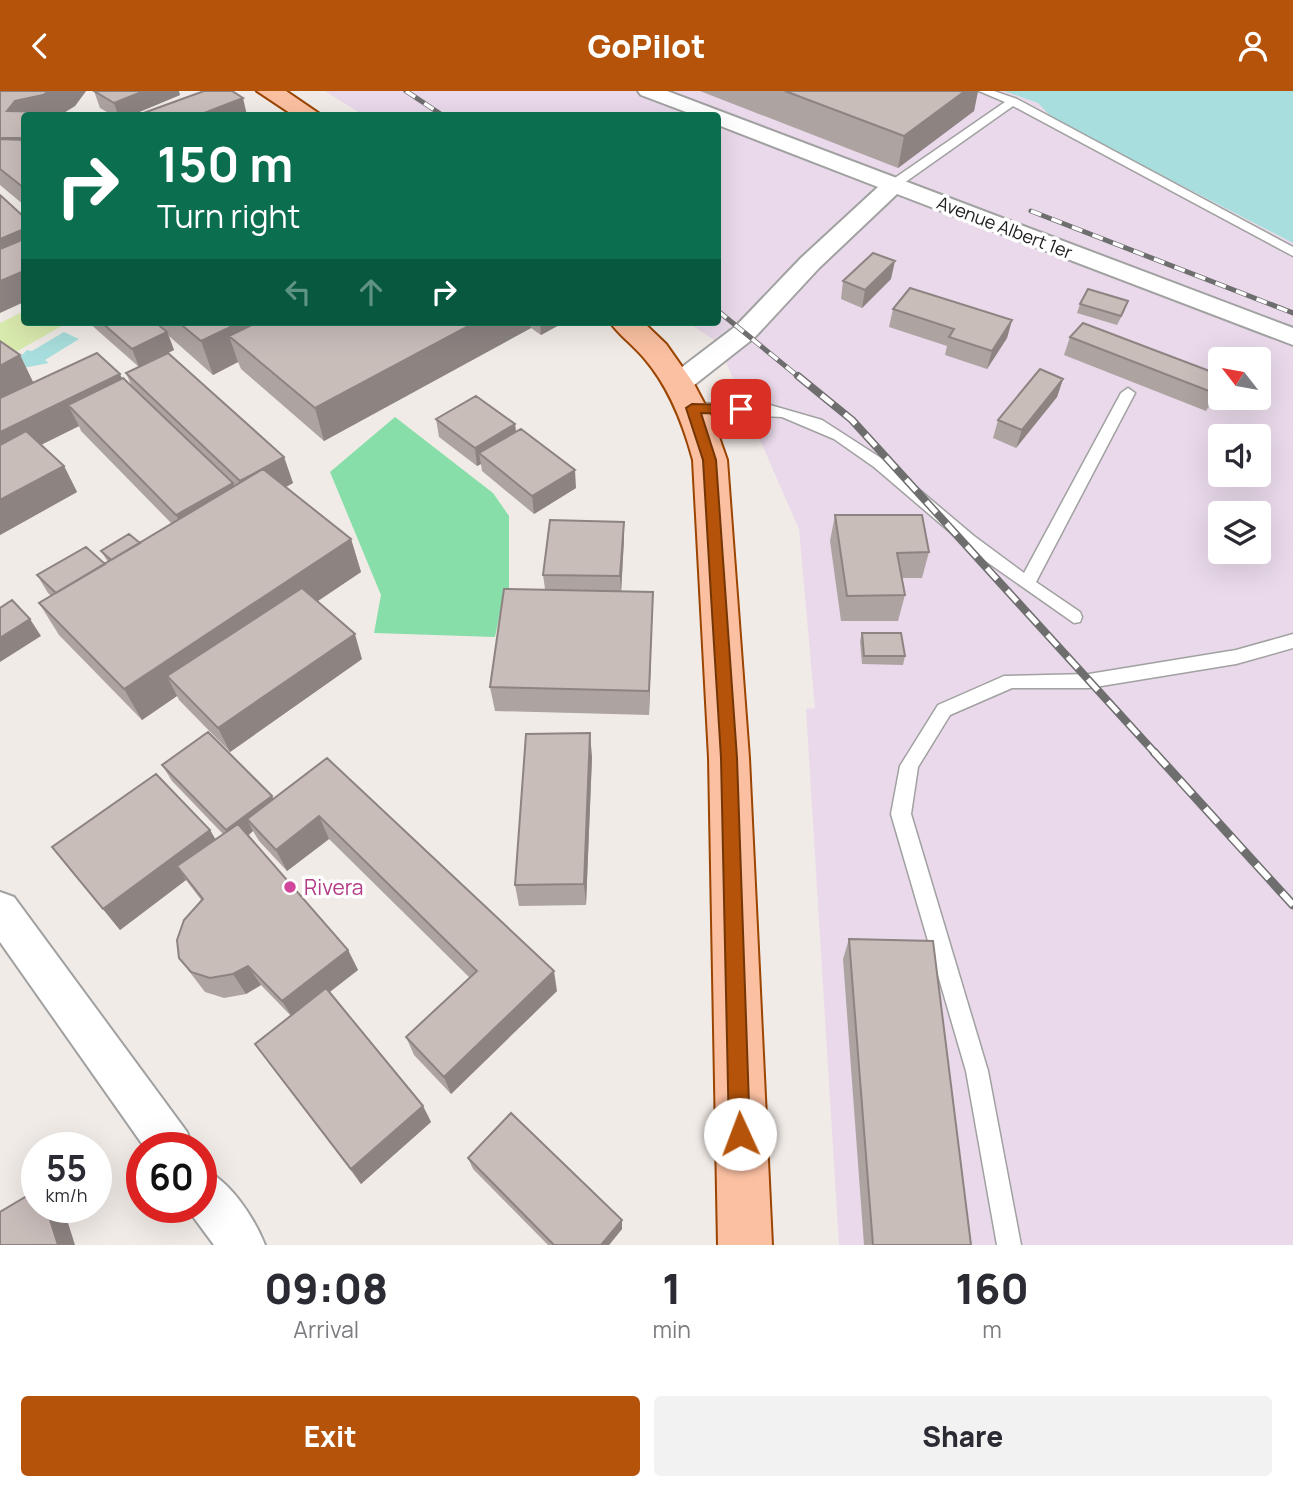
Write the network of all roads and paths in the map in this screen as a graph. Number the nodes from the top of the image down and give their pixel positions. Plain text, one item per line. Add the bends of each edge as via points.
1 (269, 91) edge
2 (648, 91) edge
3 (984, 91) edge
4 (1013, 101) junction
5 (304, 112) edge
6 (704, 112) edge
7 (721, 119) edge
8 (893, 185) junction
9 (1293, 252) edge
10 (629, 326) edge
11 (1293, 337) edge
12 (1128, 393) dead end
13 (686, 395) junction
14 (1027, 584) junction
15 (1074, 617) dead end
16 (1293, 641) edge
17 (0, 910) edge
18 (160, 1132) edge
19 (741, 1188) junction
20 (217, 1211) edge
21 (242, 1245) edge
22 (736, 1245) edge
23 (745, 1245) edge
24 (1009, 1245) edge

1 - 5 main road
2 - 6 street
3 - 4 lane
4 - 8 lane
4 - 9 lane
7 - 8 street, Avenue Albert 1er
8 - 11 street, Avenue Albert 1er
8 - 13 street via 810,263
10 - 13 main road via 663,360
12 - 14 lane
13 - 14 lane via 822,424 885,467
13 - 19 main road via 710,460 729,758
14 - 15 lane
16 - 24 lane via 1236,657 1089,681 1010,681 944,711 909,766 901,814 977,1071
17 - 18 street
19 - 22 main road
19 - 23 main road
20 - 21 street

